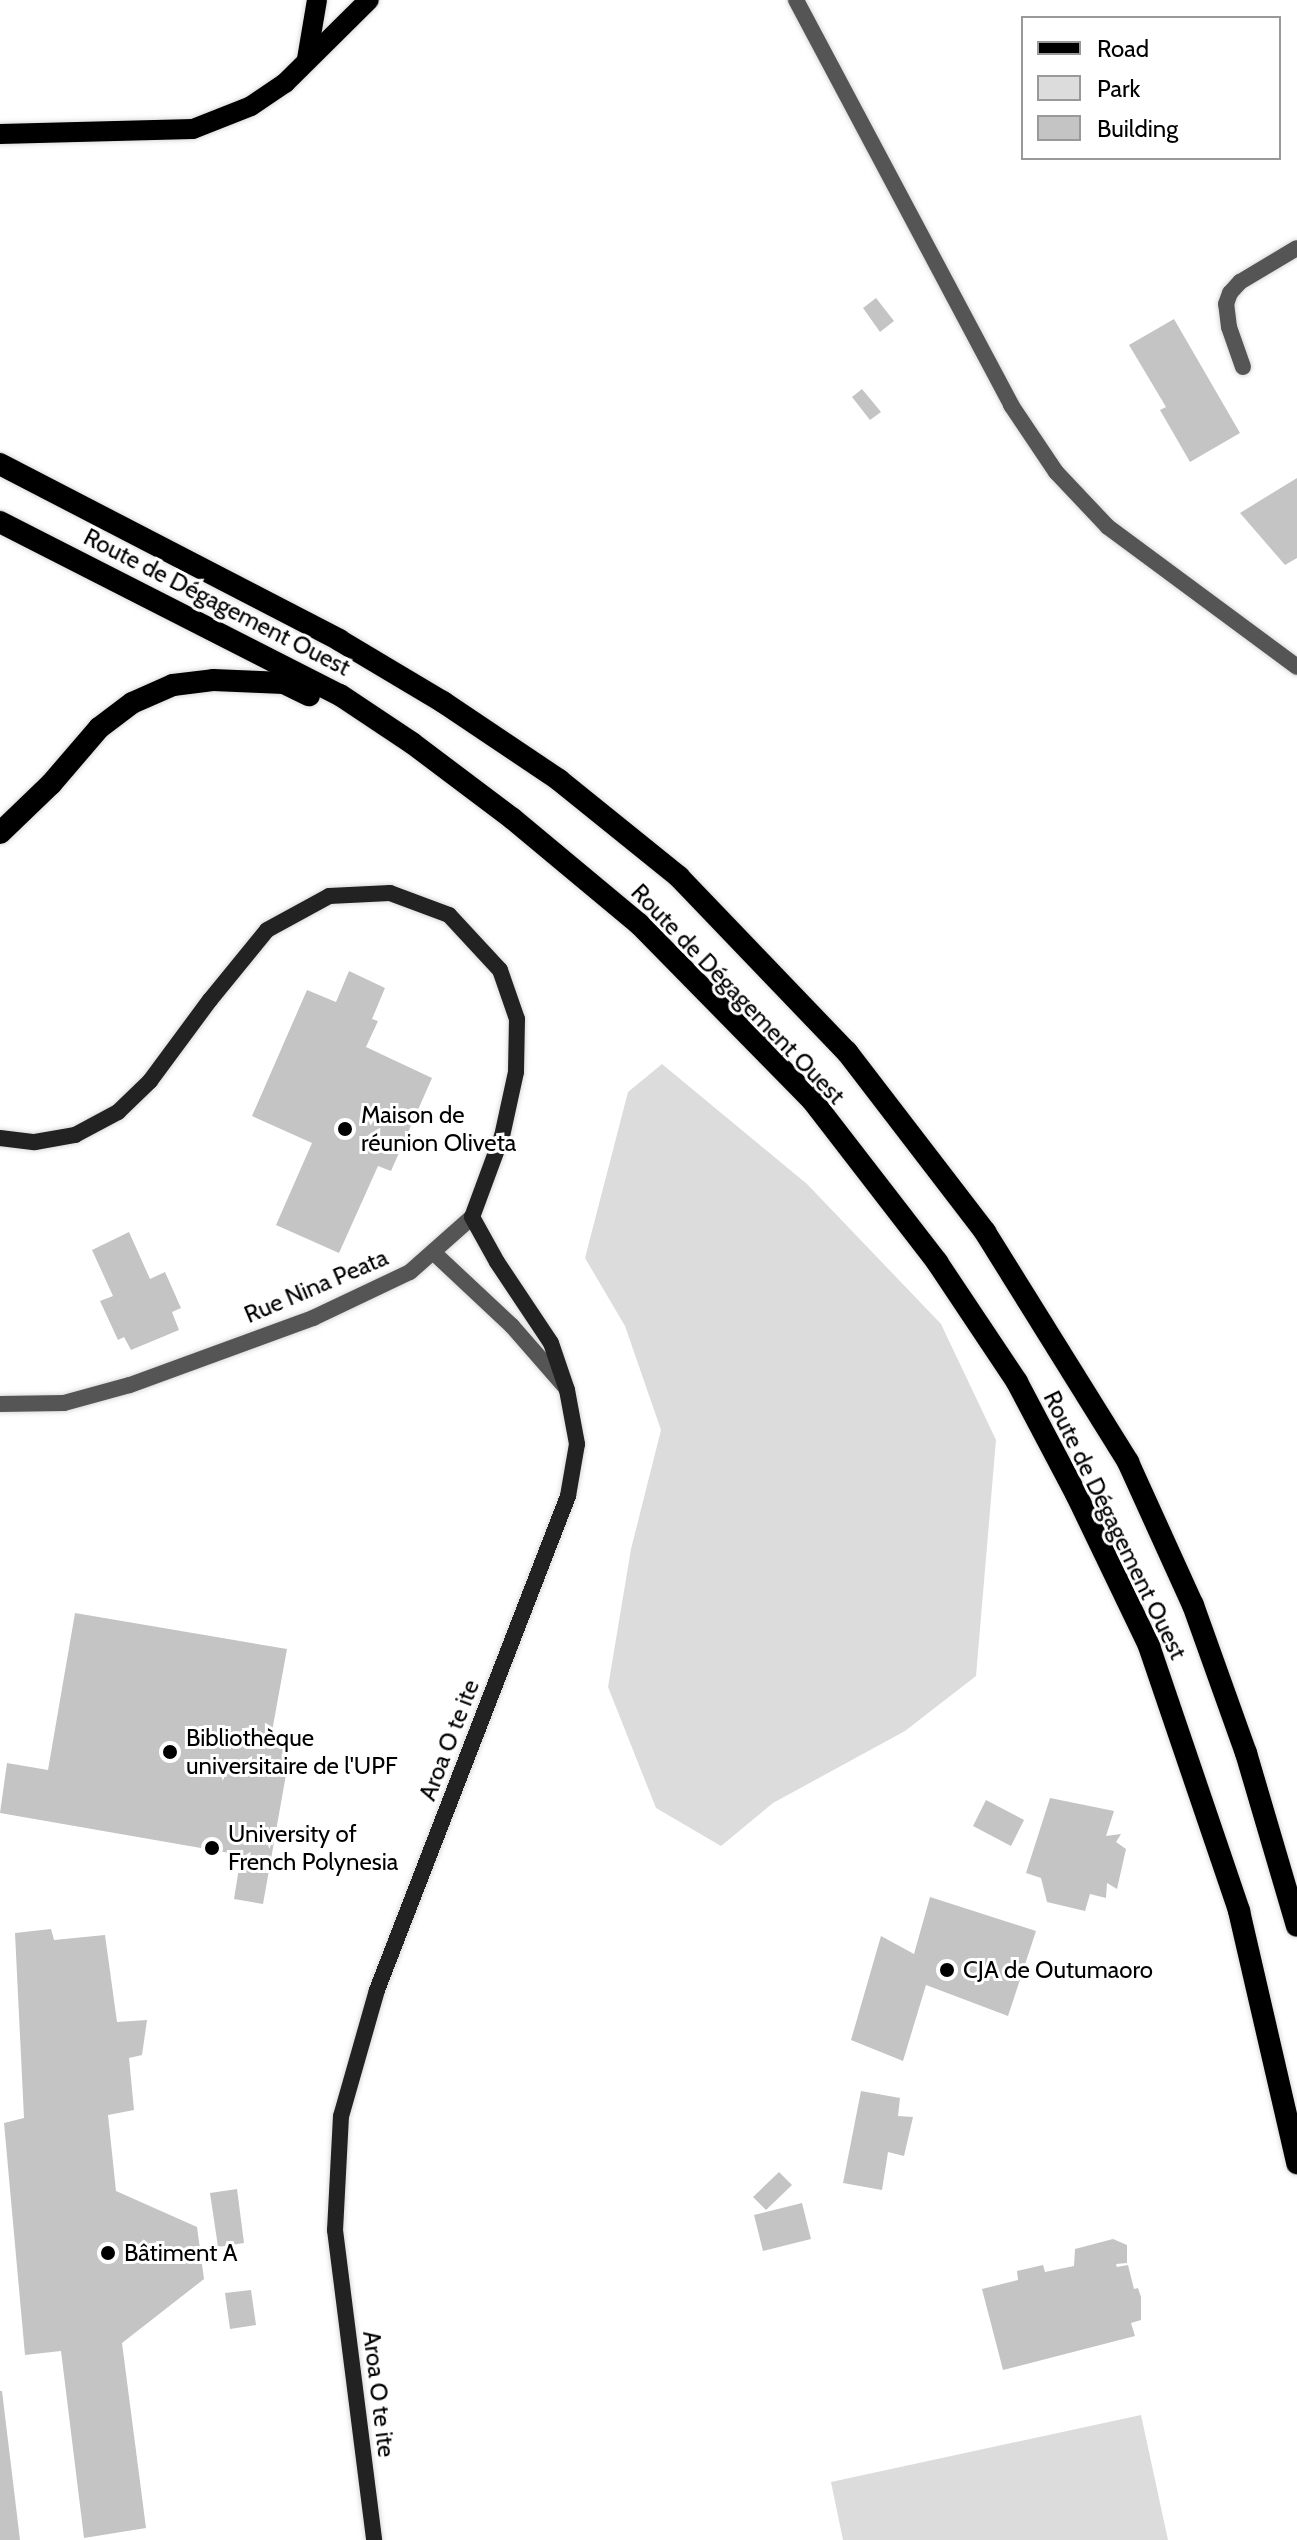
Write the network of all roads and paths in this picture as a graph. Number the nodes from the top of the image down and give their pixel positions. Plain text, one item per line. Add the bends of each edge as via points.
1 (317, 0) edge
2 (369, 0) edge
3 (796, 0) edge
4 (307, 59) junction
5 (0, 134) edge
6 (1297, 248) edge
7 (1243, 367) dead end
8 (0, 457) edge
9 (0, 464) edge
10 (30, 478) junction
11 (0, 522) edge
12 (1297, 667) edge
13 (412, 743) junction
14 (0, 833) edge
15 (0, 1138) edge
16 (472, 1217) junction
17 (433, 1252) junction
18 (567, 1390) junction
19 (0, 1404) edge
20 (1297, 1926) edge
21 (1297, 2163) edge
22 (374, 2540) edge

1 - 4 main road
2 - 4 main road
3 - 12 street via 1011,405 1056,472 1108,527
4 - 5 main road via 285,83 251,106 193,129
6 - 7 street via 1230,293 1229,327
8 - 10 highway
9 - 10 highway, Route de Dégagement Ouest
10 - 20 highway, Route de Dégagement Ouest via 339,640 559,780 679,877 847,1052 985,1232 1128,1462 1193,1605 1246,1753
11 - 13 highway, Route de Dégagement Ouest via 340,695
13 - 14 highway via 284,683 213,680 173,685 132,703 99,728
13 - 21 highway, Route de Dégagement Ouest via 639,924 812,1100 937,1262 1017,1382 1149,1646 1239,1911
15 - 16 main road, Rue Nina Peata via 35,1142 75,1135 118,1112 150,1081 267,930 329,896 390,893 449,915 500,970 517,1019 516,1072 505,1123
16 - 17 street, Rue Nina Peata
16 - 18 main road, Aroa O te ite via 551,1343
17 - 18 street via 512,1326
17 - 19 street, Rue Nina Peata via 410,1272 355,1301 130,1385 64,1403
18 - 22 main road, Aroa O te ite via 577,1444 568,1496 377,1990 341,2116 335,2230

